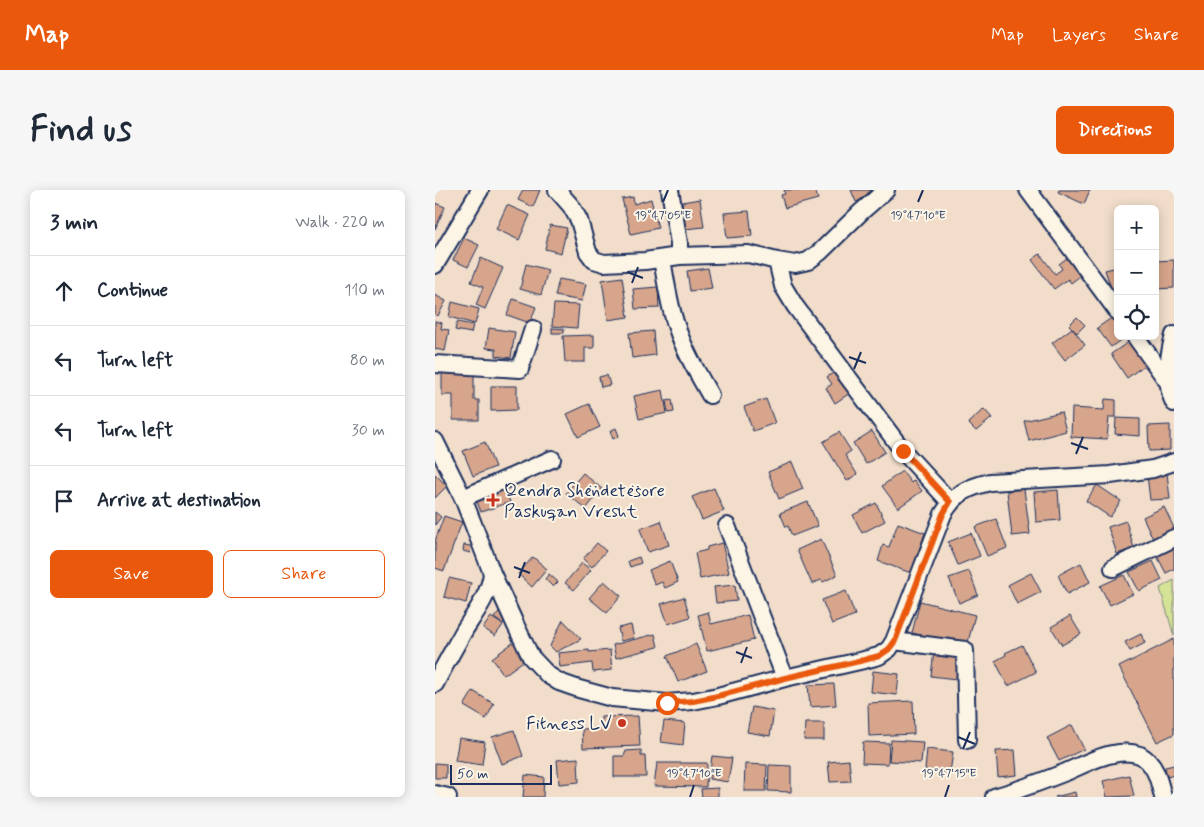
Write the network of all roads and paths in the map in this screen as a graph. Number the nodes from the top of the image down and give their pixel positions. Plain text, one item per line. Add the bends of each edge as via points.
1 (480, 190) edge
2 (557, 190) edge
3 (670, 190) edge
4 (886, 190) edge
5 (1028, 190) edge
6 (679, 256) junction
7 (662, 259) junction
8 (777, 261) junction
9 (435, 266) edge
10 (1114, 307) edge
11 (533, 329) dead end
12 (1174, 335) edge
13 (1138, 340) edge
14 (435, 364) edge
15 (1168, 382) junction
16 (709, 396) dead end
17 (1174, 403) edge
18 (435, 441) edge
19 (552, 459) dead end
20 (1174, 462) edge
21 (463, 498) junction
22 (950, 502) junction
23 (727, 526) dead end
24 (1174, 538) edge
25 (1113, 568) dead end
26 (492, 573) junction
27 (895, 641) junction
28 (439, 668) edge
29 (785, 678) junction
30 (435, 684) edge
31 (967, 740) dead end
32 (435, 794) edge
33 (1010, 795) edge
34 (448, 797) edge
35 (994, 797) edge
36 (1163, 797) edge

1 - 9 street
2 - 7 street via 579,220 588,252 594,260 604,263
3 - 6 street
4 - 8 street via 808,261 795,264
5 - 10 street
6 - 7 street
6 - 8 street via 748,254
7 - 16 street via 677,329
8 - 22 street via 783,286 795,306 903,451
11 - 14 street via 520,369
12 - 15 street
13 - 15 street
15 - 17 street
18 - 21 street
19 - 21 street
20 - 22 street via 1153,469 1111,475 990,482 974,486
21 - 26 street
22 - 27 street
23 - 29 street
24 - 25 street
26 - 28 street via 486,593
26 - 29 street via 531,657 547,675 559,682 612,698 667,703 718,696
27 - 29 street via 879,656
27 - 31 street via 965,650
28 - 30 street
32 - 34 street
33 - 35 street
33 - 36 street via 1111,754 1125,752 1138,754 1149,762 1158,775

